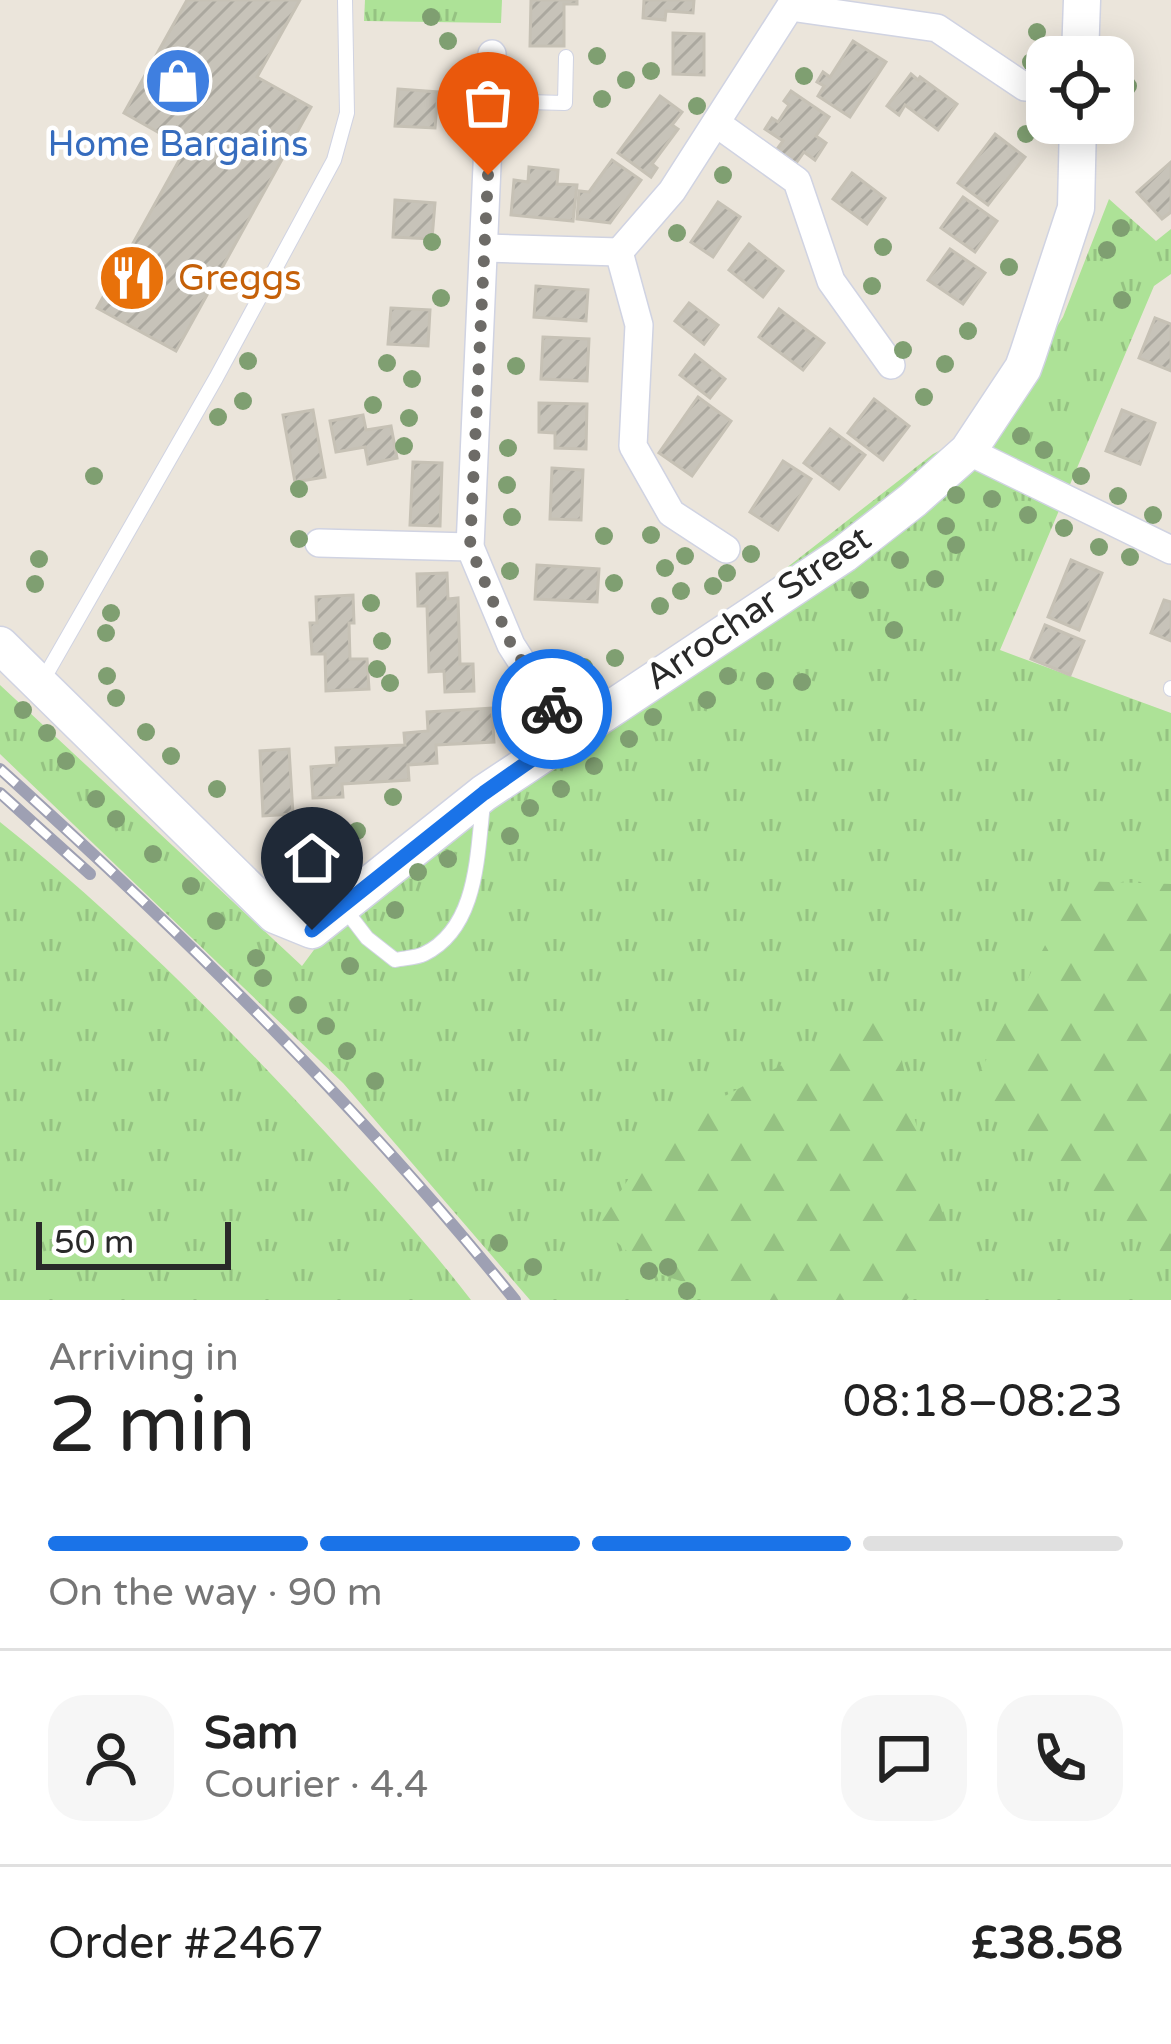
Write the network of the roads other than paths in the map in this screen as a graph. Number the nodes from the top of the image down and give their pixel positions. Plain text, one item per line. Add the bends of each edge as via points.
1 (345, 0) edge
2 (1082, 0) edge
3 (788, 4) edge
4 (1081, 36) edge
5 (492, 54) dead end
6 (566, 57) dead end
7 (1025, 87) dead end
8 (490, 101) junction
9 (716, 123) junction
10 (1078, 144) edge
11 (486, 248) junction
12 (619, 252) junction
13 (891, 365) dead end
14 (968, 452) junction
15 (319, 543) dead end
16 (470, 547) junction
17 (726, 549) dead end
18 (1171, 550) edge
19 (0, 645) edge
20 (40, 684) junction
21 (568, 734) junction
22 (484, 793) junction
23 (342, 906) junction

1 - 20 lane via 346,113 334,160
2 - 4 street
3 - 7 street via 937,28
3 - 9 street
5 - 8 street
6 - 8 lane via 566,103
8 - 11 street
9 - 12 street
9 - 13 street via 796,182 831,281
10 - 14 street, Arrochar Street via 1076,208 1023,368
11 - 12 street
11 - 16 street
12 - 17 street via 639,325 633,446 670,513
14 - 18 street
14 - 21 street, Arrochar Street via 844,554
15 - 16 street
16 - 21 street via 511,644
19 - 20 street, Arrochar Street
20 - 23 street, Arrochar Street via 275,915 312,930
21 - 22 street, Arrochar Street
22 - 23 street, Arrochar Street
22 - 23 lane via 472,892 455,926 426,953 395,960

